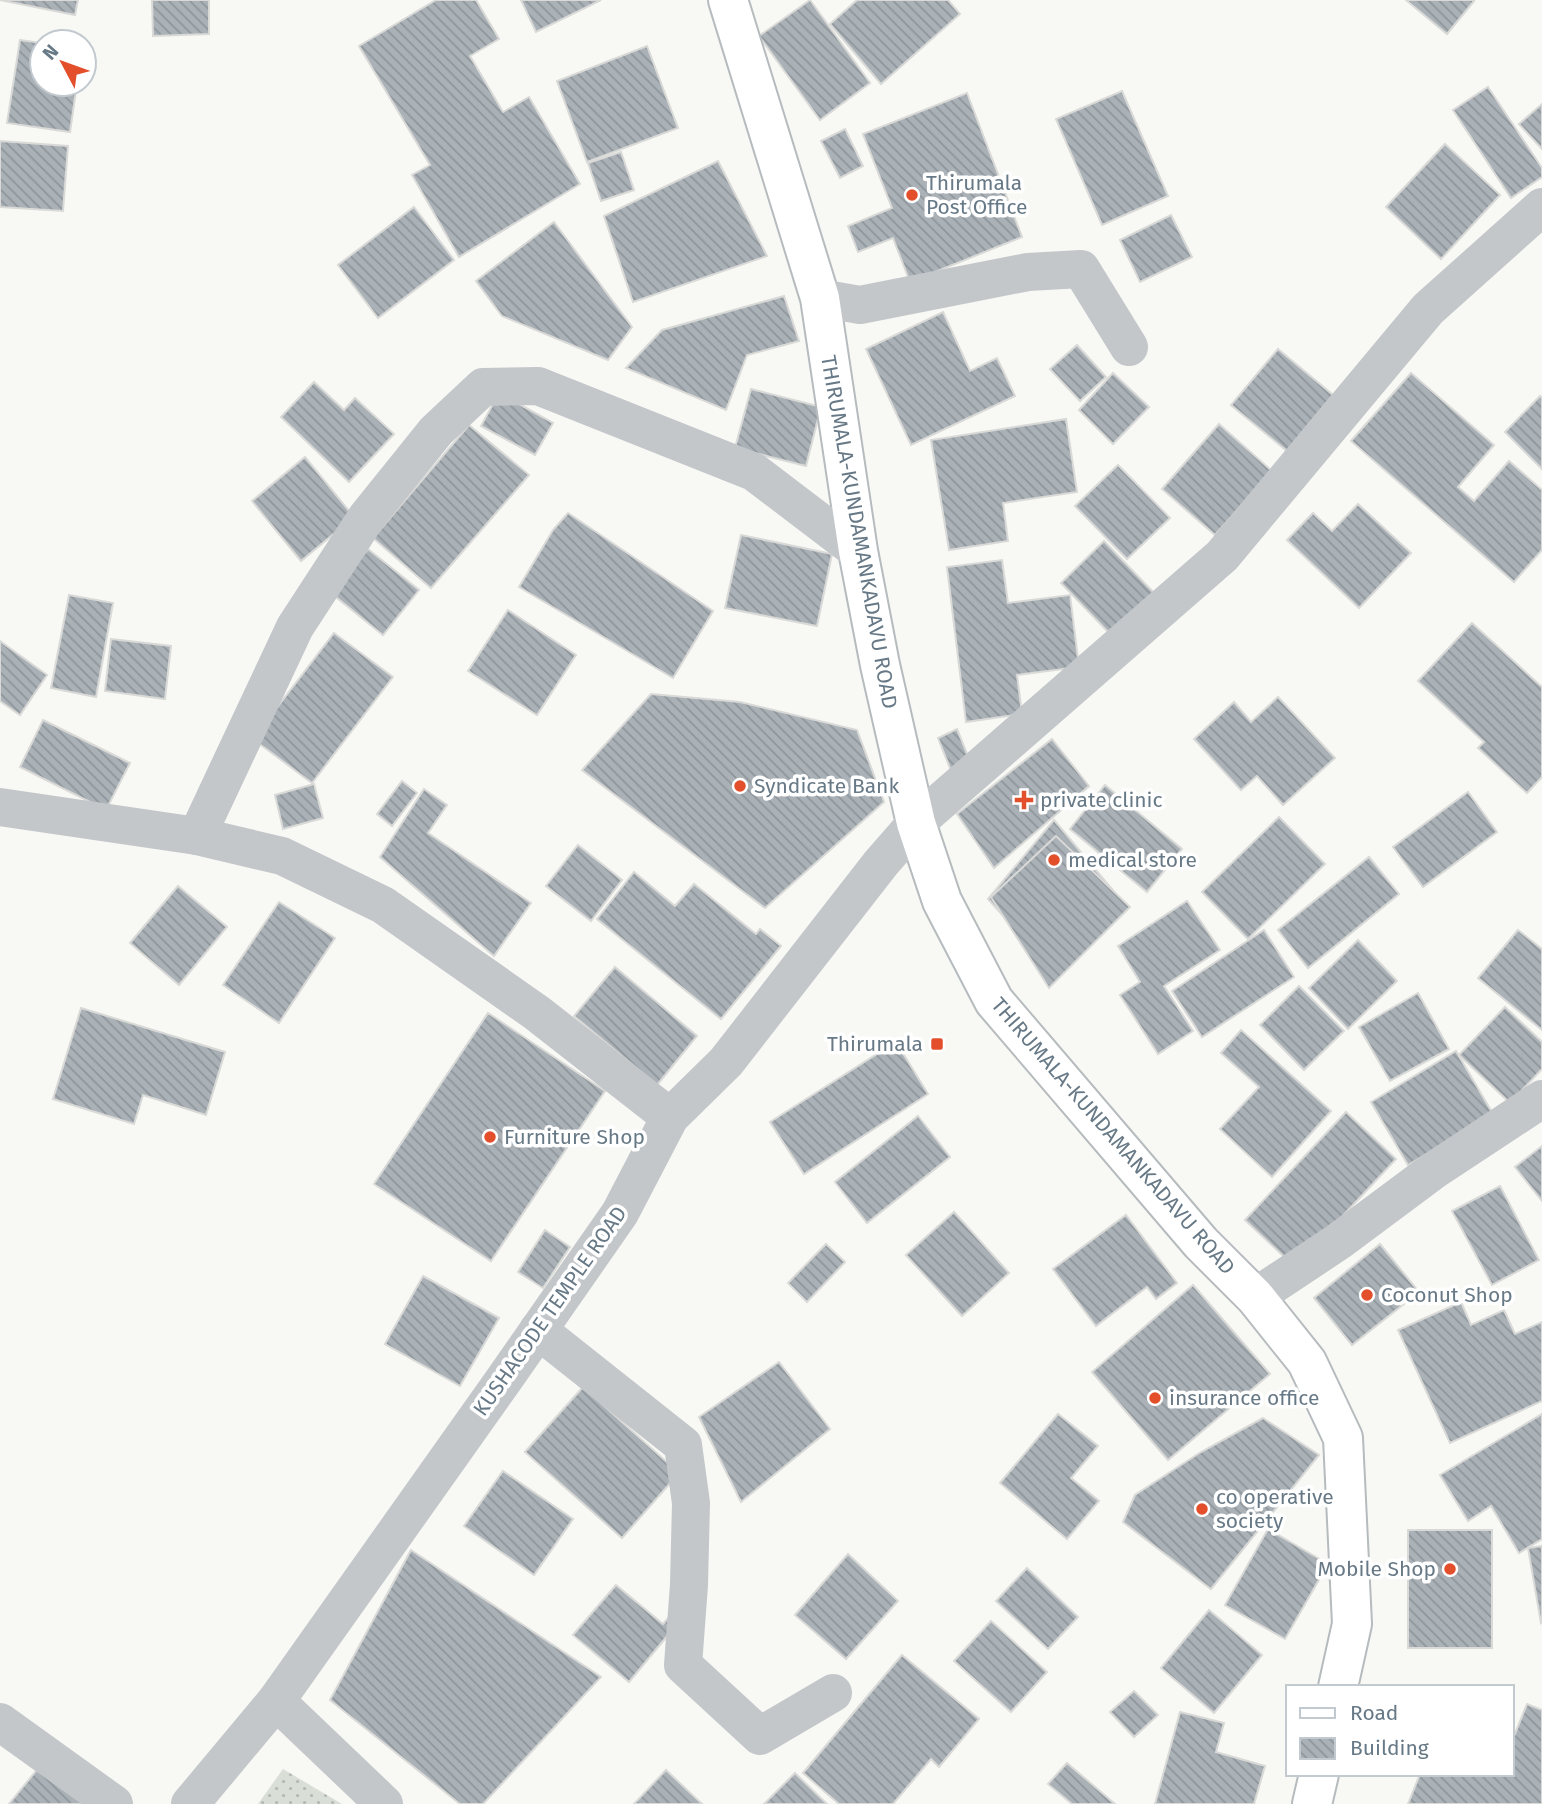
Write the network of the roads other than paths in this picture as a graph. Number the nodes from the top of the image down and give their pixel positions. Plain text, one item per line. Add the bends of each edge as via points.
1 (728, 0) edge
2 (1542, 207) edge
3 (820, 298) junction
4 (1129, 347) dead end
5 (858, 551) junction
6 (0, 807) edge
7 (916, 823) junction
8 (197, 836) junction
9 (1542, 1099) edge
10 (670, 1117) junction
11 (1255, 1297) junction
12 (538, 1329) junction
13 (1338, 1685) edge
14 (833, 1693) dead end
15 (276, 1701) junction
16 (0, 1722) edge
17 (1319, 1776) edge
18 (114, 1804) edge
19 (190, 1804) edge
20 (384, 1804) edge
21 (1312, 1804) edge

1 - 3 main road, THIRUMALA-KUNDAMANKADAVU ROAD
2 - 7 street, KUSHACODE TEMPLE ROAD via 1428,309 1222,556
3 - 4 street via 860,305 1028,272 1081,269
3 - 5 main road, THIRUMALA-KUNDAMANKADAVU ROAD
5 - 7 main road, THIRUMALA-KUNDAMANKADAVU ROAD
5 - 8 street via 754,472 538,386 483,387 436,431 366,518 295,627
6 - 8 street
7 - 10 street, KUSHACODE TEMPLE ROAD via 726,1062
7 - 11 main road, THIRUMALA-KUNDAMANKADAVU ROAD via 942,901 994,1001 1201,1243
8 - 10 street via 282,856 383,905 537,1013
9 - 11 street
10 - 12 street, KUSHACODE TEMPLE ROAD via 620,1213
11 - 13 main road, THIRUMALA-KUNDAMANKADAVU ROAD via 1307,1362 1343,1438 1352,1624
12 - 14 street via 682,1445 691,1503 683,1665 760,1737
12 - 15 street, KUSHACODE TEMPLE ROAD
15 - 19 street, KUSHACODE TEMPLE ROAD
15 - 20 street
16 - 18 street
17 - 21 main road

